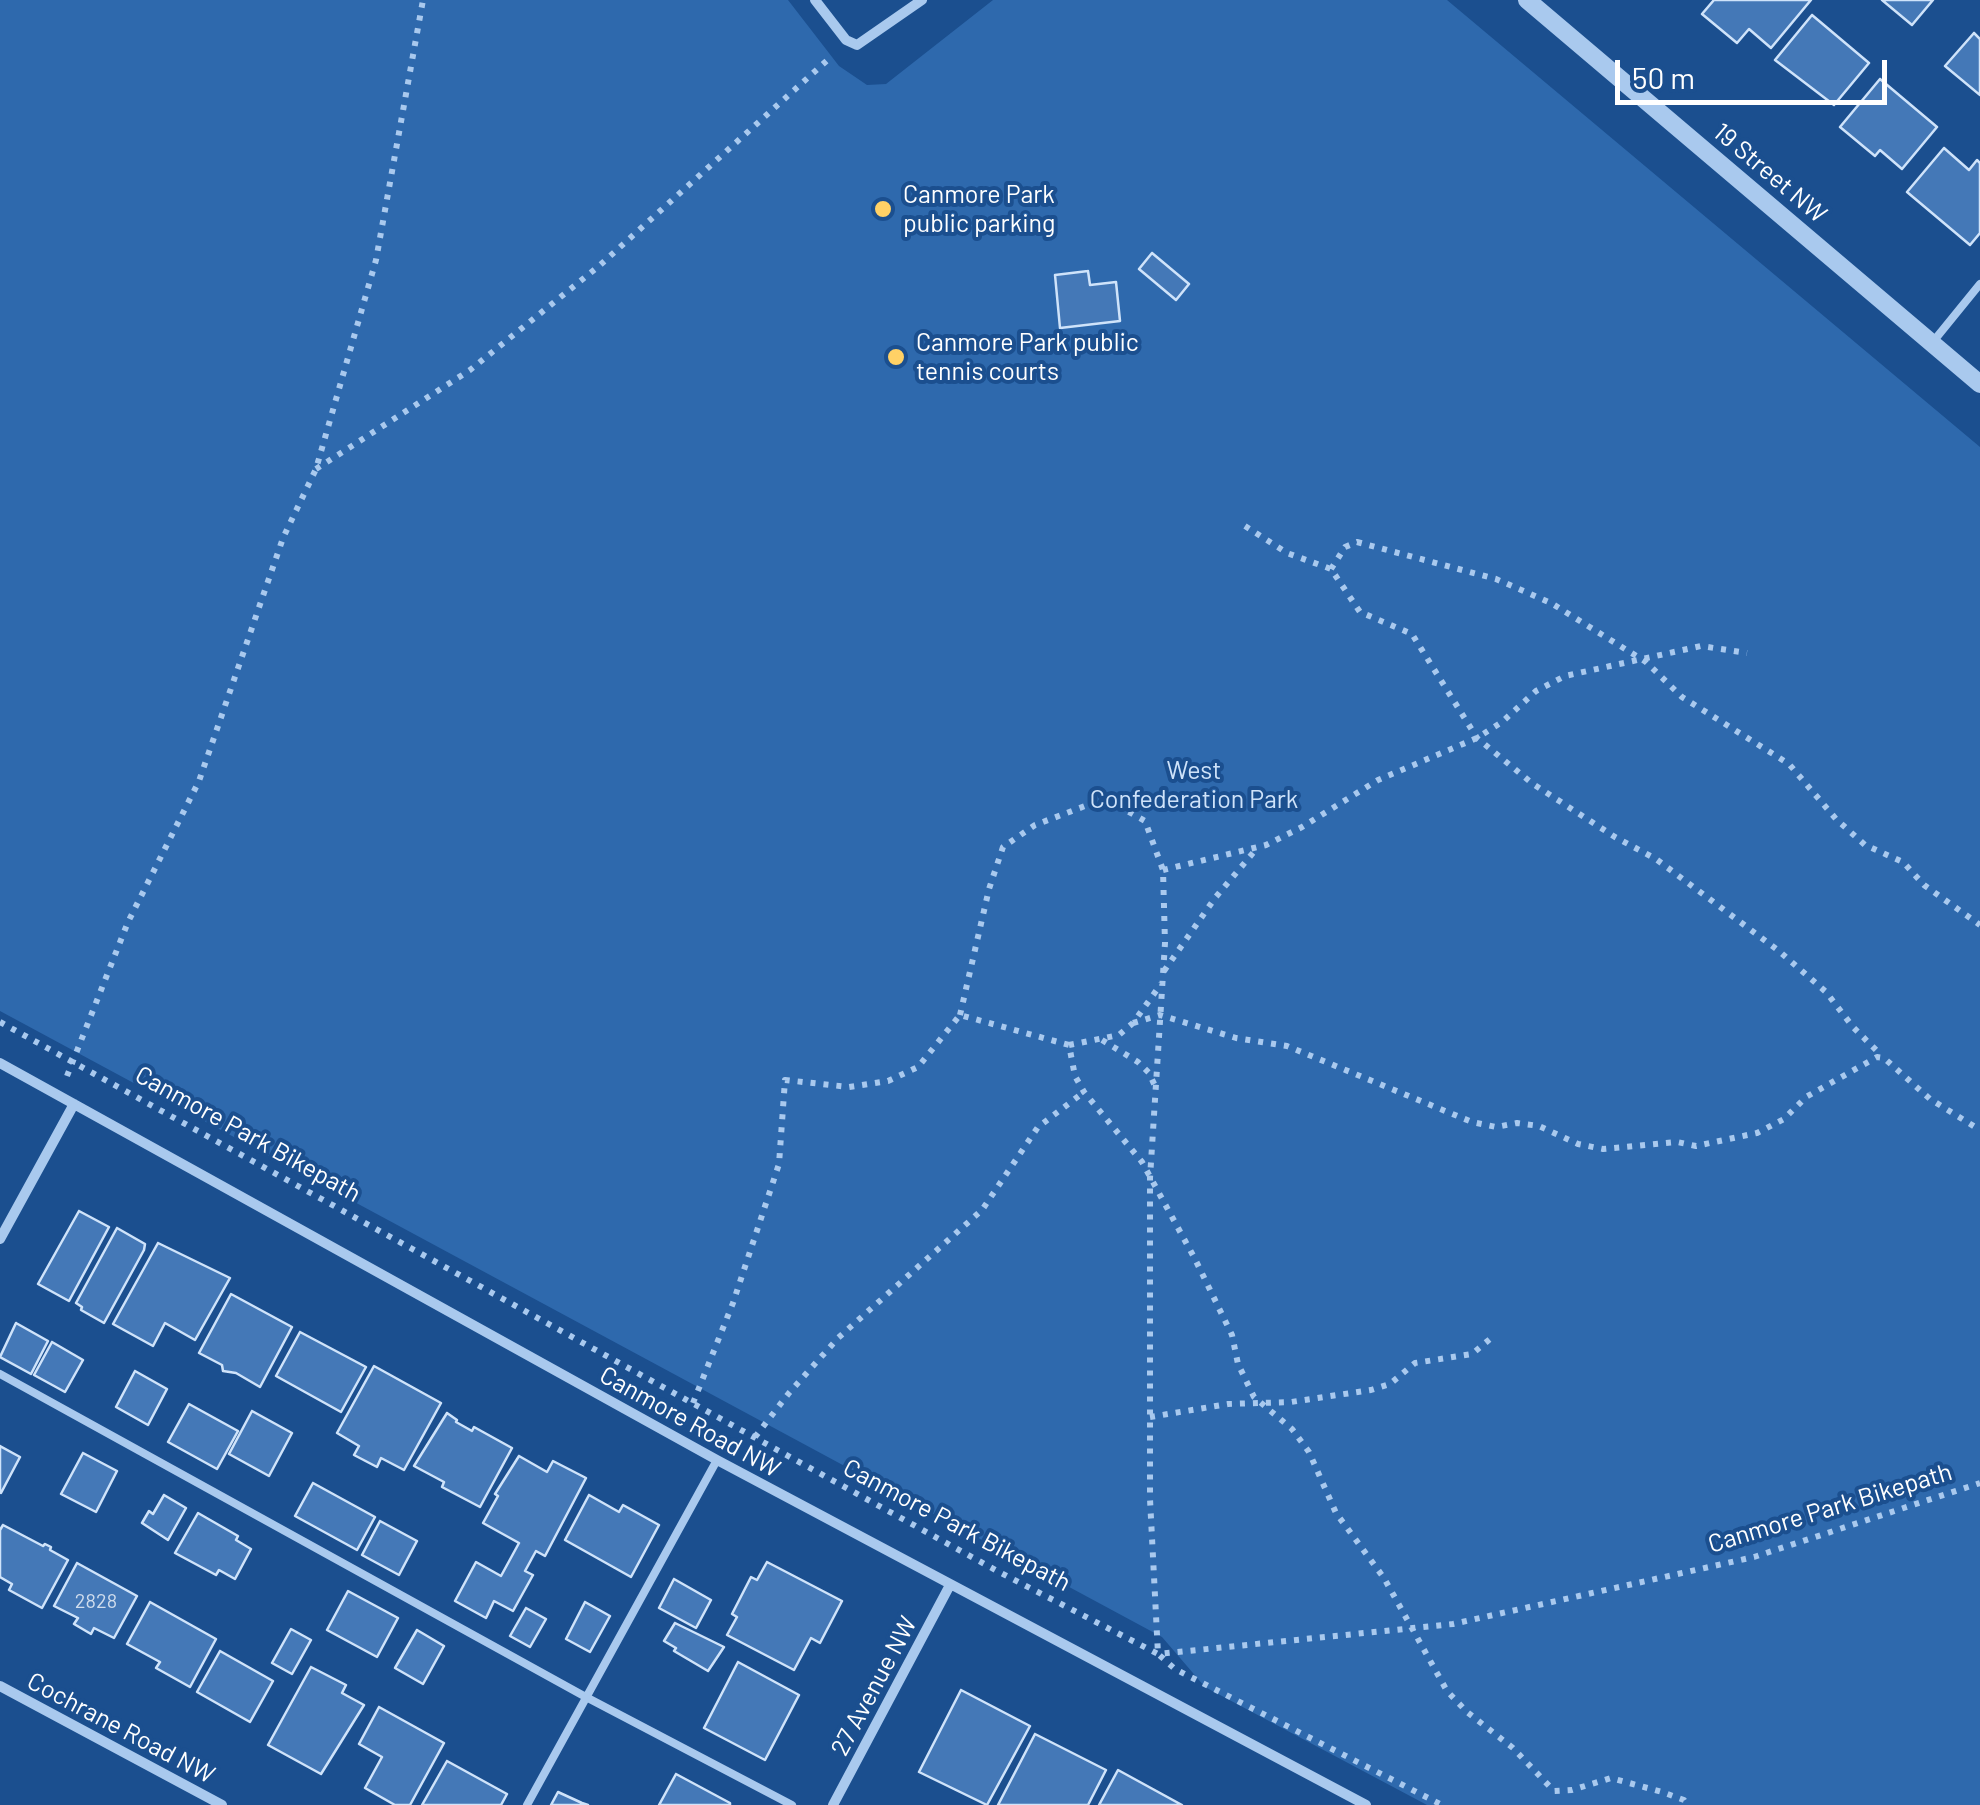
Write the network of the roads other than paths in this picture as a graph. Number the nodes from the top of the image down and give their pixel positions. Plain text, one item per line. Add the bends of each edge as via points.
1 (815, 0) edge
2 (922, 0) edge
3 (1527, 0) edge
4 (1980, 284) edge
5 (1932, 343) junction
6 (1980, 384) edge
7 (0, 1063) edge
8 (74, 1104) junction
9 (0, 1238) edge
10 (0, 1374) edge
11 (716, 1460) junction
12 (950, 1586) junction
13 (0, 1686) edge
14 (584, 1696) junction
15 (222, 1805) edge
16 (527, 1805) edge
17 (792, 1805) edge
18 (833, 1805) edge
19 (1366, 1805) edge

1 - 2 street via 857,45
3 - 5 street, 19 Street NW
4 - 5 lane
5 - 6 street, 19 Street NW
7 - 8 street, Canmore Road NW
8 - 9 street
8 - 11 street, Canmore Road NW
10 - 14 lane
11 - 12 street, Canmore Road NW
11 - 14 lane
12 - 18 street, 27 Avenue NW
12 - 19 street, Canmore Road NW
13 - 15 street, Cochrane Road NW
14 - 16 lane
14 - 17 lane

